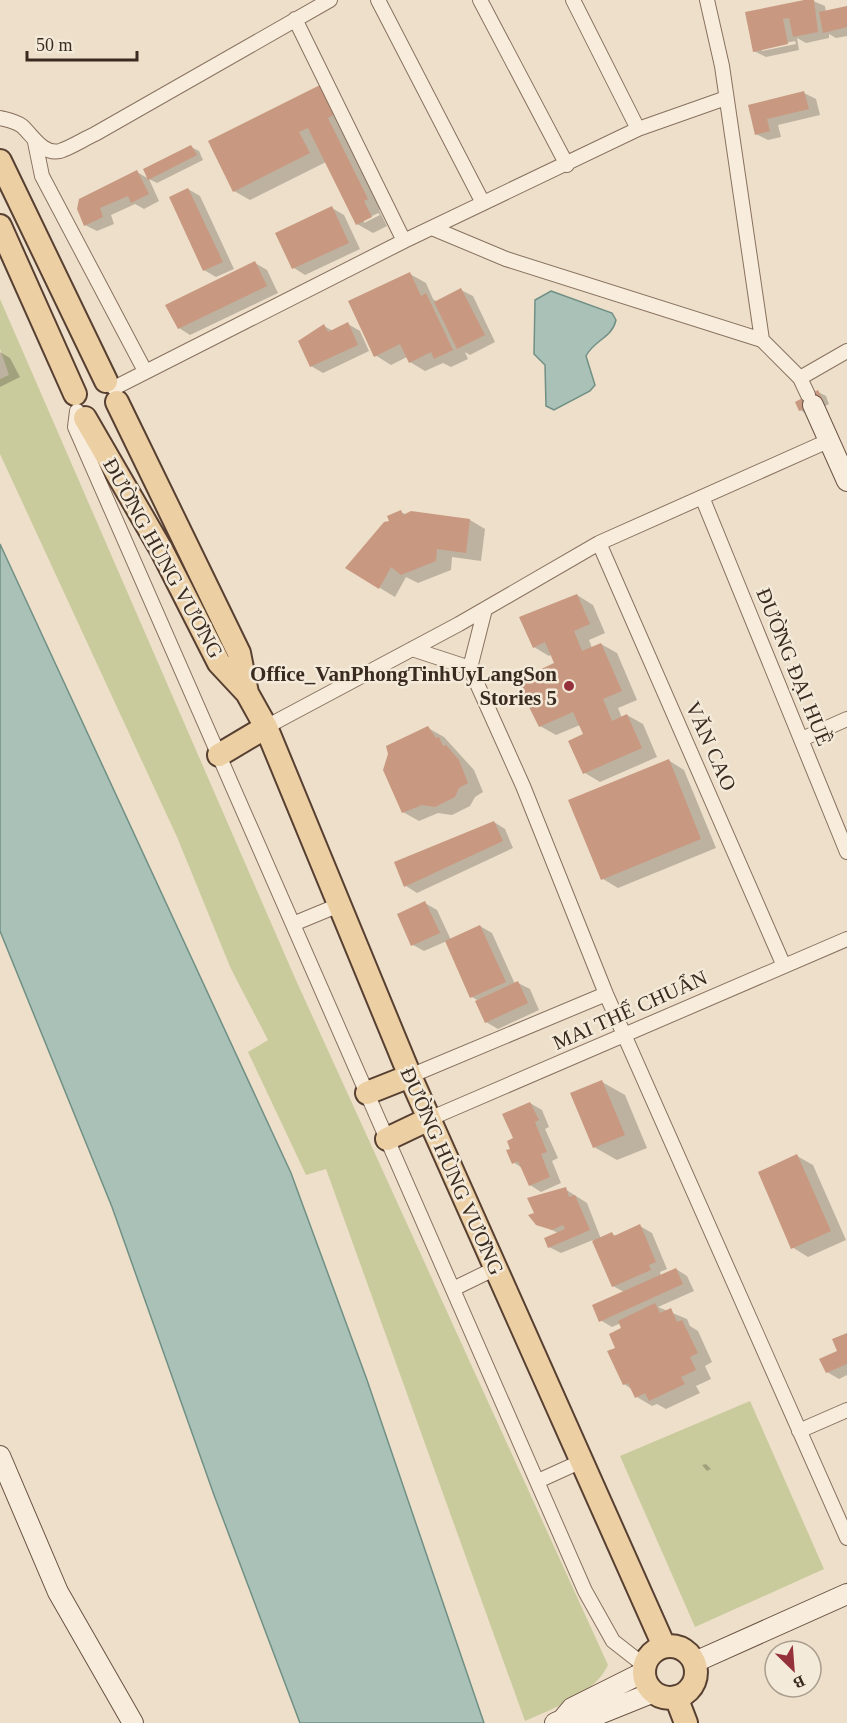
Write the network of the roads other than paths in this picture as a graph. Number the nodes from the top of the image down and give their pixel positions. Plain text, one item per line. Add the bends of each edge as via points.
1 (330, 0) edge
2 (378, 0) edge
3 (480, 0) edge
4 (573, 0) edge
5 (707, 0) edge
6 (295, 19) junction
7 (726, 98) junction
8 (0, 118) edge
9 (638, 129) junction
10 (35, 142) junction
11 (0, 161) edge
12 (567, 165) junction
13 (483, 203) junction
14 (0, 226) edge
15 (432, 228) junction
16 (404, 241) junction
17 (762, 340) junction
18 (847, 351) edge
19 (145, 371) junction
20 (800, 378) junction
21 (112, 390) junction
22 (811, 400) joint
23 (79, 408) junction
24 (828, 441) junction
25 (847, 481) edge
26 (702, 498) junction
27 (599, 543) junction
28 (485, 609) junction
29 (412, 650) junction
30 (470, 668) junction
31 (247, 693) junction
32 (847, 719) edge
33 (266, 727) junction
34 (802, 739) junction
35 (219, 755) junction
36 (842, 823) edge
37 (847, 852) edge
38 (339, 905) junction
39 (293, 924) junction
40 (847, 939) edge
41 (784, 966) junction
42 (606, 994) junction
43 (624, 1034) junction
44 (410, 1076) junction
45 (367, 1093) junction
46 (429, 1119) junction
47 (387, 1139) junction
48 (496, 1268) junction
49 (453, 1289) junction
50 (847, 1410) edge
51 (799, 1431) junction
52 (0, 1456) edge
53 (582, 1461) junction
54 (538, 1481) junction
55 (847, 1538) edge
56 (847, 1594) edge
57 (664, 1646) junction
58 (695, 1662) junction
59 (655, 1682) junction
60 (567, 1722) edge
61 (133, 1723) edge
62 (686, 1723) edge

1 - 6 street
2 - 13 street
3 - 12 street
4 - 9 street
5 - 7 street
6 - 10 street via 68,147 48,151
6 - 16 street
7 - 9 street
7 - 17 street
8 - 10 street via 13,120
9 - 12 street
10 - 19 street via 42,176
11 - 21 main road, ĐƯỜNG HÙNG VƯƠNG
12 - 13 street
13 - 15 street
14 - 23 main road, ĐƯỜNG HÙNG VƯƠNG
15 - 16 street
15 - 17 street via 506,259
16 - 19 street
17 - 20 street
18 - 20 street
19 - 21 street
20 - 22 street
21 - 23 main road via 91,378 78,387
21 - 23 main road via 114,410 101,420
21 - 31 main road, ĐƯỜNG HÙNG VƯƠNG via 239,653
22 - 24 street
23 - 31 main road, ĐƯỜNG HÙNG VƯƠNG via 162,551 219,663
23 - 35 street via 75,427
24 - 25 street
24 - 26 street
26 - 27 street
26 - 34 street, ĐƯỜNG ĐẠI HUỀ
27 - 28 street
27 - 41 street, VĂN CAO
28 - 29 street
28 - 30 street
29 - 30 street
29 - 33 street
30 - 42 street via 523,786
31 - 33 main road, ĐƯỜNG HÙNG VƯƠNG
32 - 34 street
33 - 35 main road
33 - 38 main road, ĐƯỜNG HÙNG VƯƠNG
34 - 36 street, ĐƯỜNG ĐẠI HUỀ
35 - 39 street
36 - 37 street, ĐƯỜNG ĐẠI HUỀ
38 - 39 street
38 - 44 main road, ĐƯỜNG HÙNG VƯƠNG
39 - 45 street
40 - 41 street, MAI THẾ CHUẨN
41 - 43 street, MAI THẾ CHUẨN
42 - 43 street
42 - 44 street, MAI THẾ CHUẨN
43 - 46 street, MAI THẾ CHUẨN
43 - 51 street
44 - 45 main road
44 - 46 main road, ĐƯỜNG HÙNG VƯƠNG
45 - 47 street
46 - 47 main road
46 - 48 main road, ĐƯỜNG HÙNG VƯƠNG
47 - 49 street
48 - 49 street
48 - 53 main road, ĐƯỜNG HÙNG VƯƠNG
49 - 54 street
50 - 51 street
51 - 55 street
52 - 61 street via 58,1592
53 - 54 street
53 - 57 main road, ĐƯỜNG HÙNG VƯƠNG
54 - 59 street via 606,1632
56 - 58 street
57 - 58 main road via 676,1646
57 - 59 main road via 655,1650
58 - 59 main road via 694,1684 686,1693
59 - 60 street via 572,1708
59 - 62 main road

